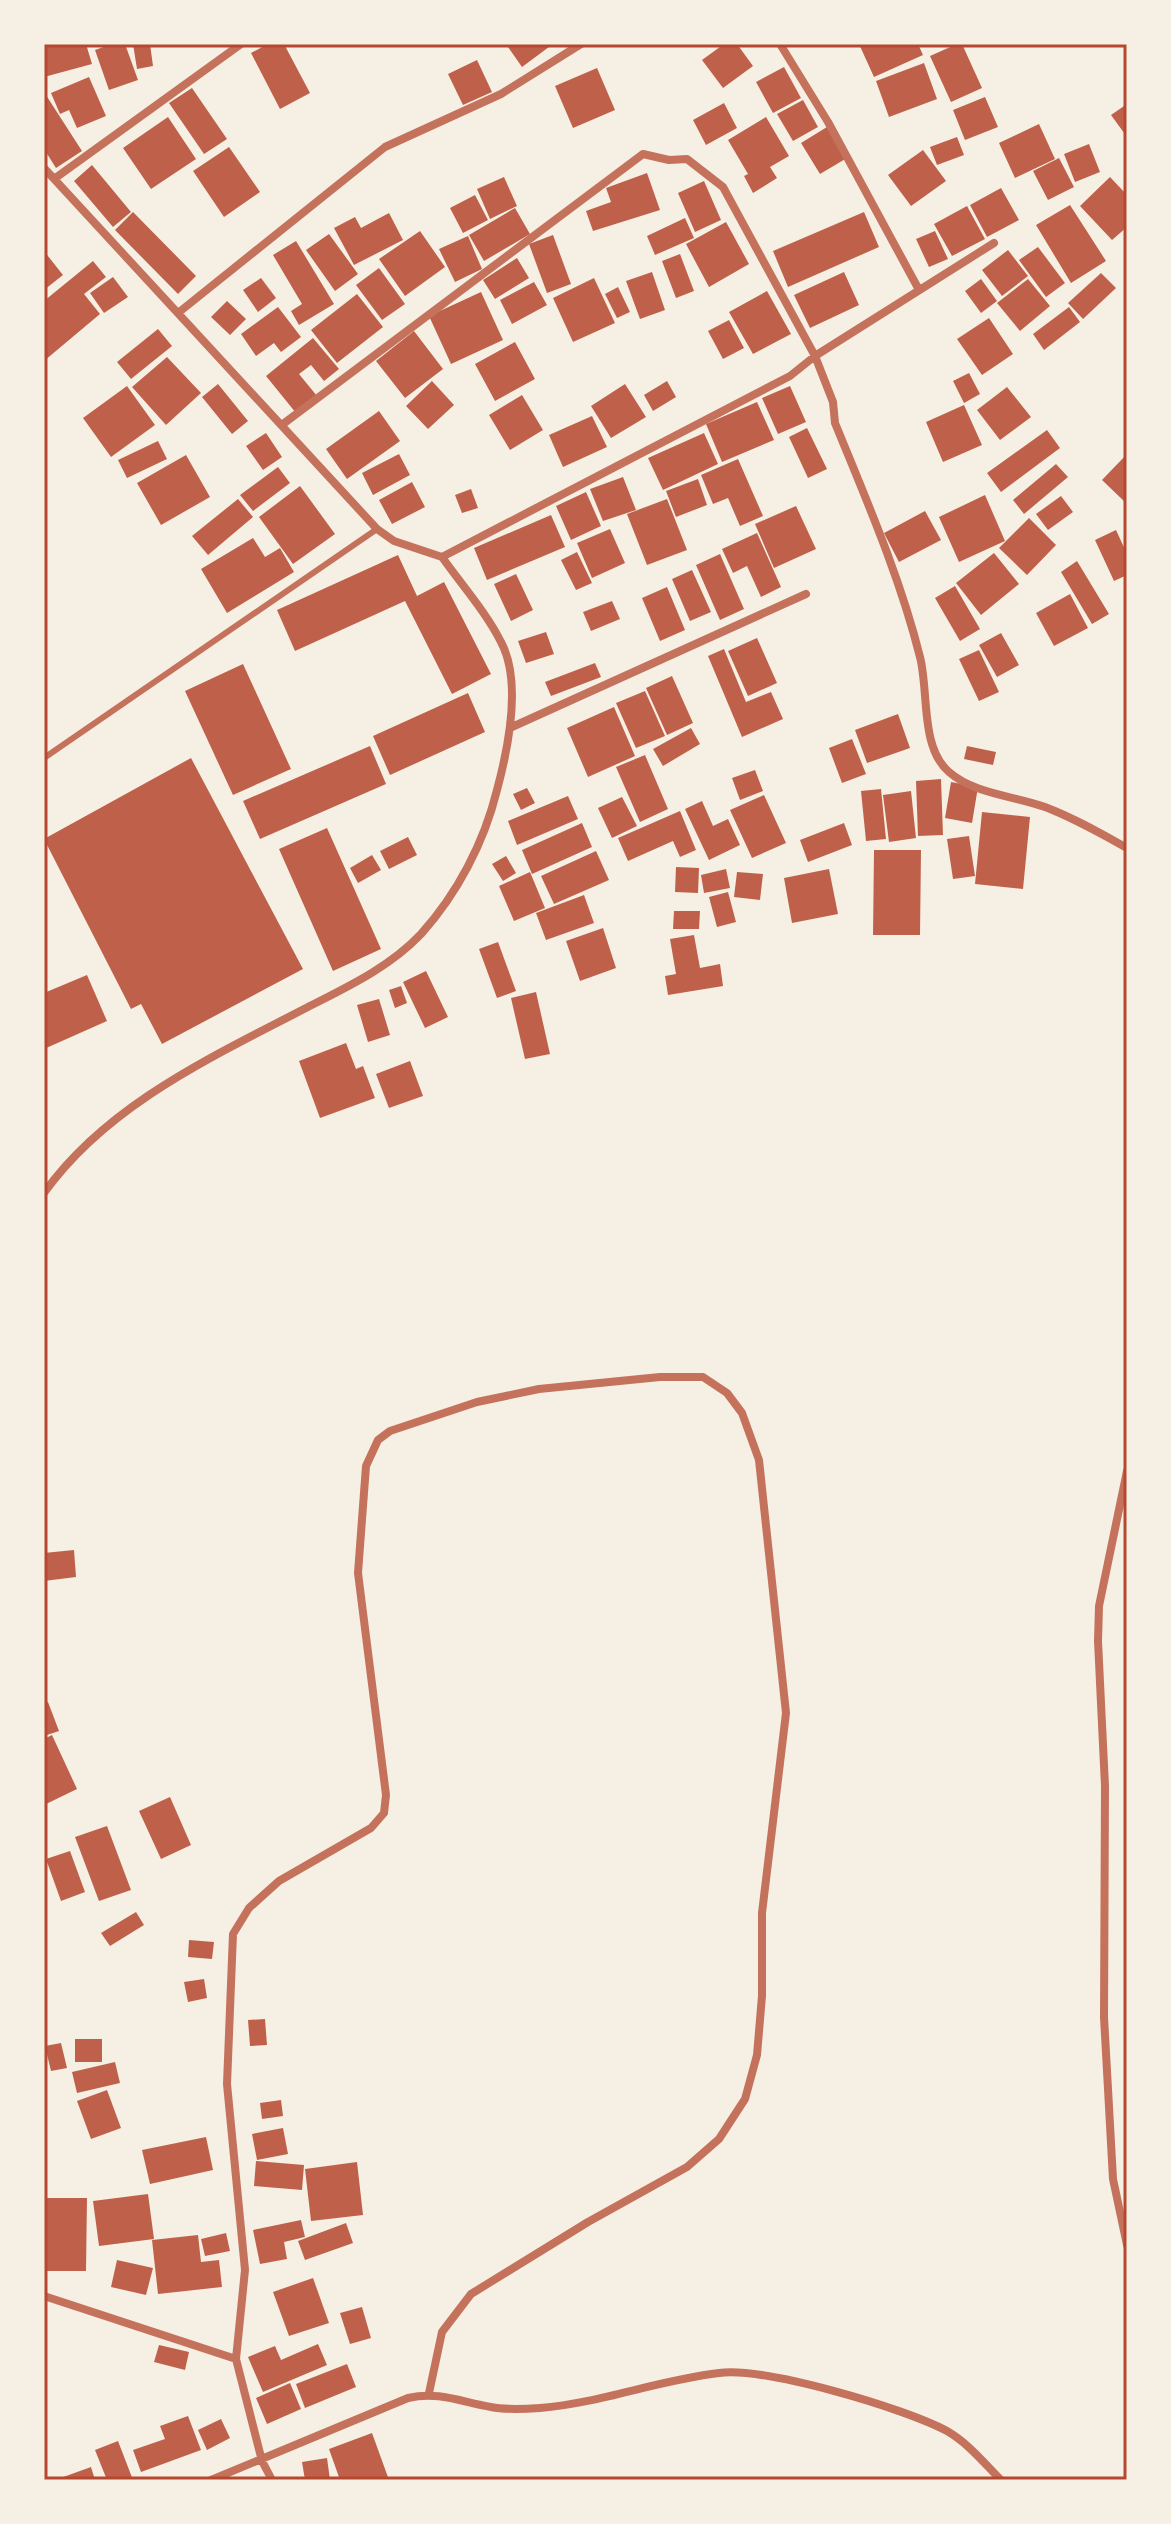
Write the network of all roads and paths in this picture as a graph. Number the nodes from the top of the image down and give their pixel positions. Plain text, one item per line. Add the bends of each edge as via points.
1 (241, 44) edge
2 (581, 44) edge
3 (780, 44) edge
4 (44, 168) edge
5 (54, 179) junction
6 (994, 243) dead end
7 (918, 288) junction
8 (178, 313) junction
9 (815, 356) junction
10 (283, 424) junction
11 (377, 529) junction
12 (442, 557) junction
13 (806, 594) dead end
14 (512, 727) junction
15 (44, 758) edge
16 (1127, 848) edge
17 (44, 1193) edge
18 (1127, 1471) edge
19 (1127, 2245) edge
20 (44, 2296) edge
21 (236, 2359) junction
22 (429, 2393) junction
23 (262, 2461) junction
24 (211, 2480) edge
25 (272, 2480) edge
26 (1001, 2480) edge

1 - 5 street
2 - 8 street via 501,94 385,147
3 - 7 street
4 - 5 street
5 - 8 street
6 - 7 street
7 - 9 street
8 - 10 street
9 - 10 street via 723,187 687,159 643,154
9 - 12 street via 790,376
9 - 16 street via 920,659 939,762 952,775 1044,806
10 - 11 street
11 - 12 street via 394,541
11 - 15 lane
12 - 14 street via 503,643
13 - 14 street
14 - 17 street via 491,814 474,856 420,934 364,978 193,1067 100,1130
18 - 19 street via 1099,1606 1098,1641 1105,1786 1104,2017 1113,2179
20 - 21 street
21 - 22 street via 245,2270 227,2084 233,1934 249,1908 279,1881 371,1828 384,1813 358,1573 366,1466 378,1440 390,1431 477,1402 539,1389 703,1377 727,1393 742,1413 759,1460 786,1713 762,1913 757,2055 745,2099 719,2139 687,2167 471,2294 442,2332
21 - 23 street
22 - 23 street
22 - 26 street via 493,2408 537,2408 579,2404 718,2373 776,2377 895,2410 947,2431
23 - 24 street
23 - 25 street

